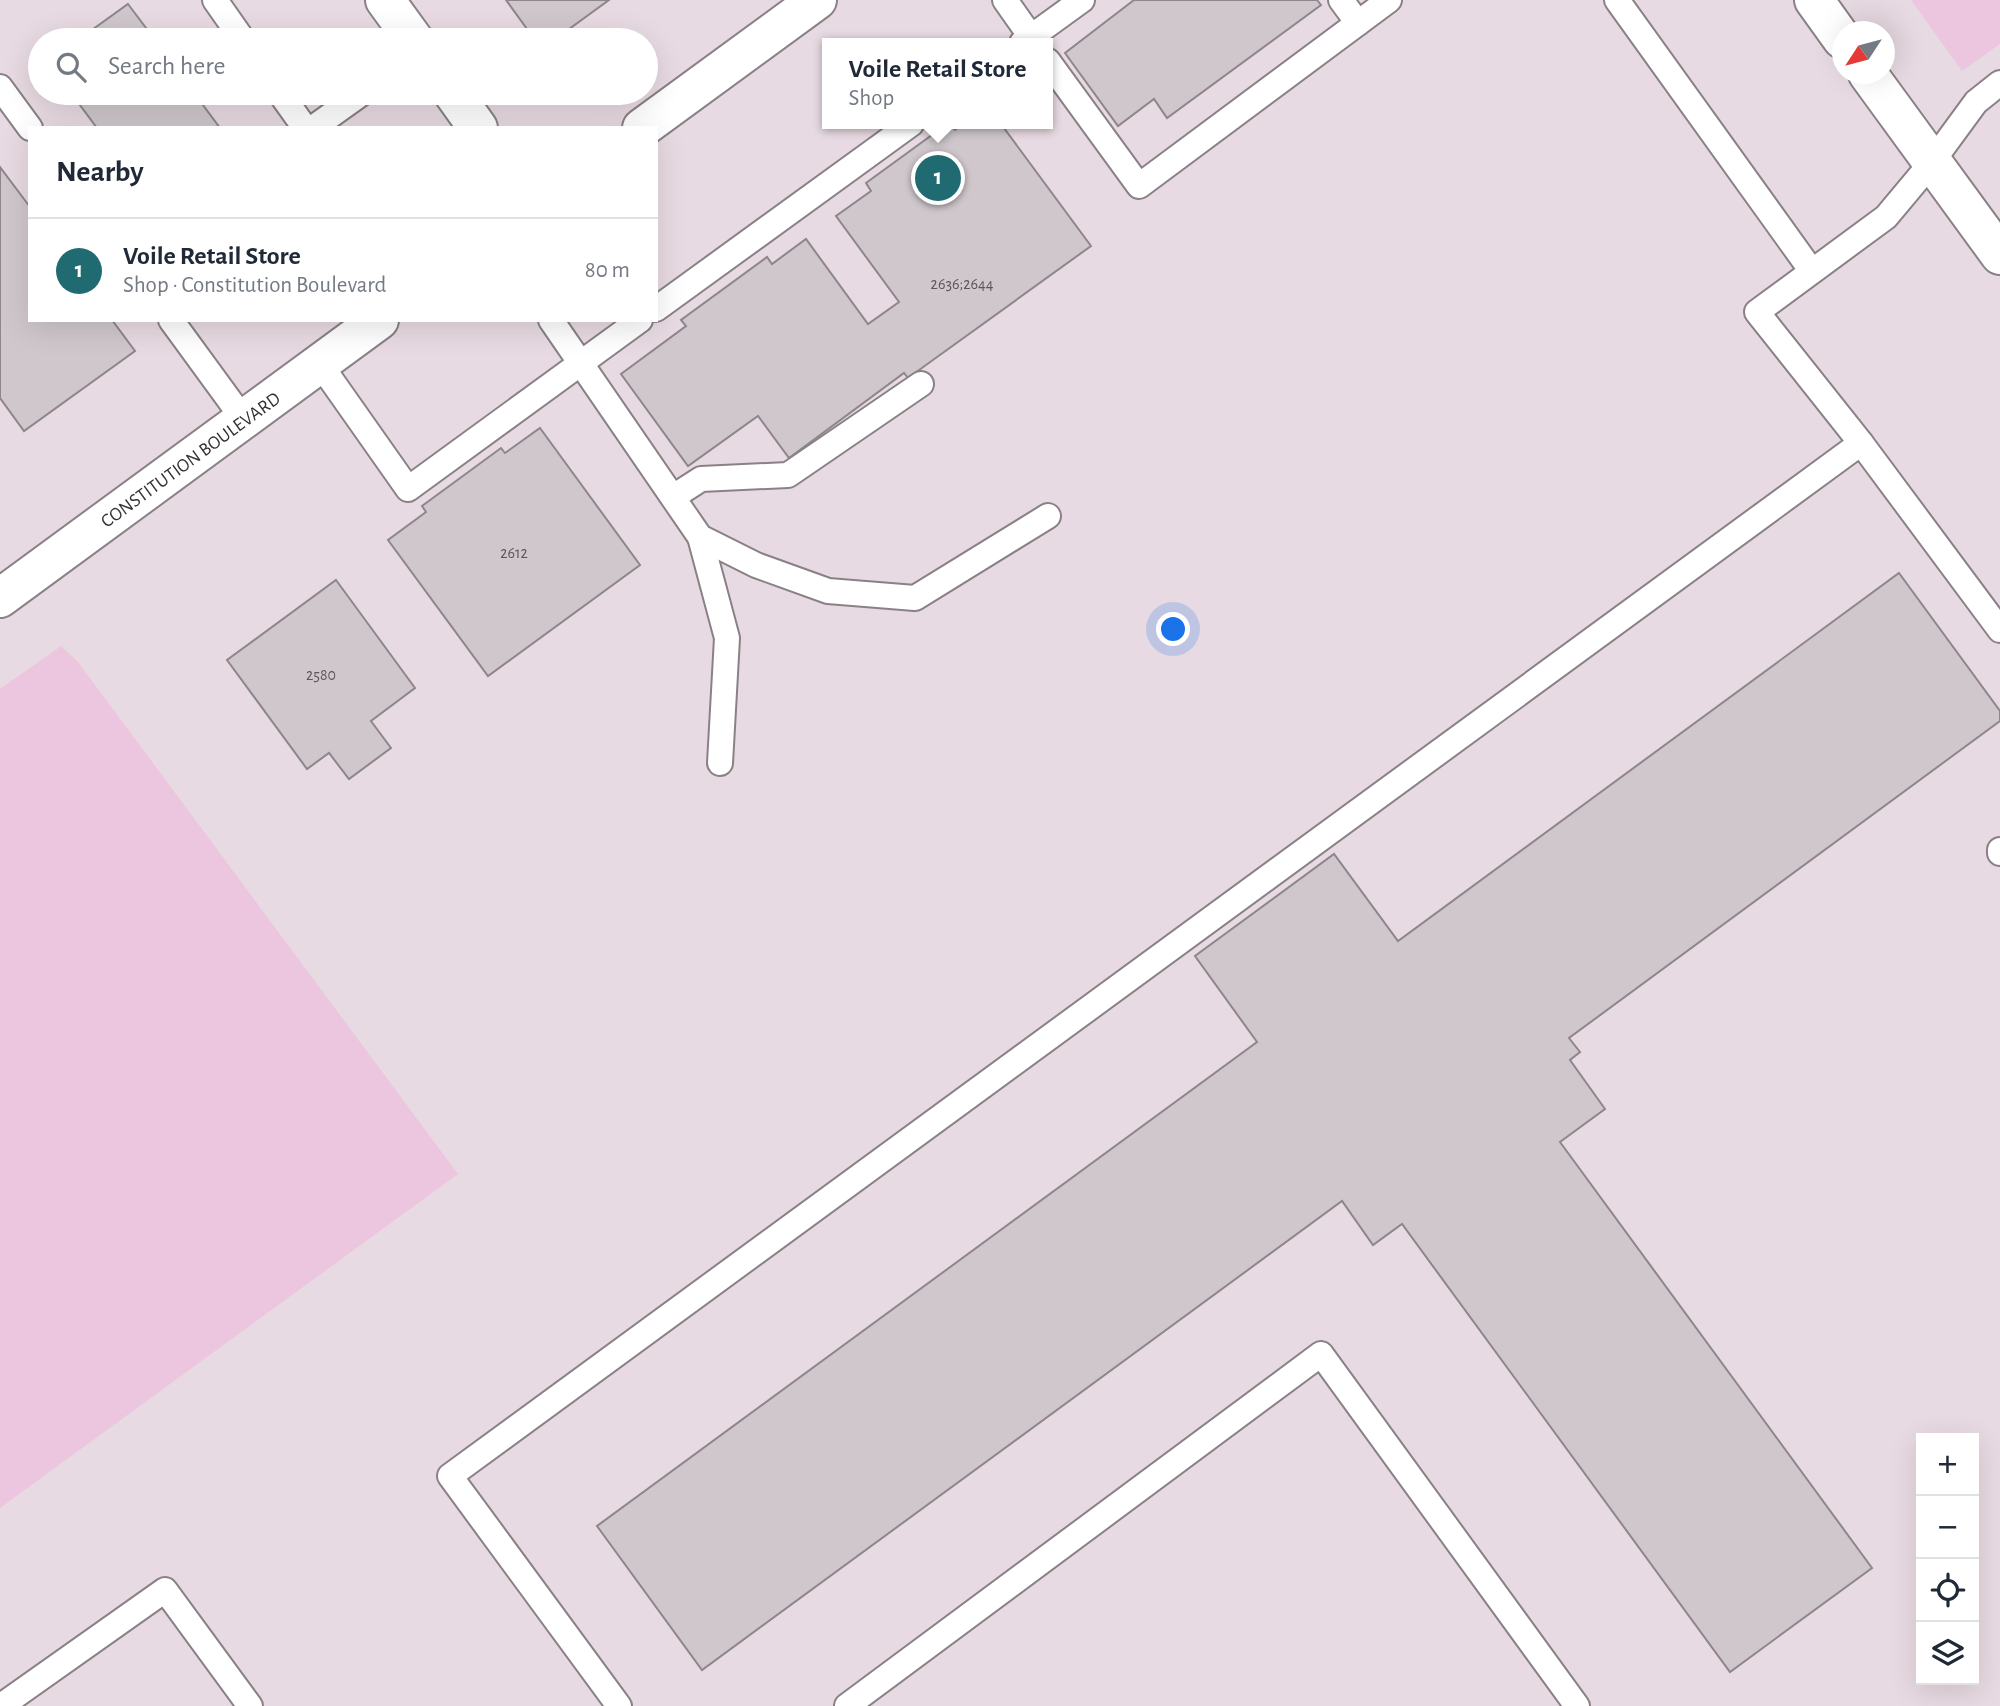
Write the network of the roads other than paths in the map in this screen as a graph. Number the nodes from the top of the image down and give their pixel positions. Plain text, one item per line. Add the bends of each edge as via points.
1 (215, 0) edge
2 (385, 0) edge
3 (817, 0) edge
4 (1005, 0) edge
5 (1082, 0) edge
6 (1341, 0) edge
7 (1389, 0) edge
8 (1617, 0) edge
9 (1814, 0) edge
10 (1358, 23) junction
11 (1832, 24) edge
12 (235, 28) edge
13 (405, 28) edge
14 (1028, 38) edge
15 (1034, 38) edge
16 (1053, 68) edge
17 (2000, 83) edge
18 (1875, 84) edge
19 (0, 87) edge
20 (288, 105) edge
21 (345, 105) edge
22 (462, 105) edge
23 (29, 126) edge
24 (303, 126) edge
25 (316, 126) edge
26 (477, 126) edge
27 (645, 126) edge
28 (904, 129) edge
29 (1932, 162) junction
30 (2000, 255) edge
31 (1811, 270) junction
32 (658, 308) edge
33 (172, 322) edge
34 (376, 322) edge
35 (552, 322) edge
36 (637, 322) edge
37 (582, 363) junction
38 (320, 364) junction
39 (921, 384) dead end
40 (244, 420) junction
41 (1861, 443) junction
42 (673, 497) junction
43 (1048, 516) dead end
44 (700, 537) junction
45 (0, 598) edge
46 (2000, 630) edge
47 (720, 764) dead end
48 (1, 1706) edge
49 (250, 1706) edge
50 (619, 1706) edge
51 (846, 1706) edge
52 (1577, 1706) edge

1 - 12 lane
2 - 13 street
3 - 27 street
4 - 14 lane
5 - 15 lane
6 - 10 lane
7 - 10 lane
8 - 31 lane
9 - 11 street
10 - 16 lane via 1139,186
17 - 29 lane via 1976,102
18 - 29 street
19 - 23 lane
20 - 24 lane
21 - 25 lane
22 - 26 street
28 - 32 lane
29 - 30 street
29 - 31 lane via 1886,216
31 - 41 lane via 1757,312
33 - 40 lane
34 - 38 street, CONSTITUTION BOULEVARD
35 - 37 lane
36 - 37 lane
37 - 38 lane via 408,489
37 - 42 lane
38 - 40 street, CONSTITUTION BOULEVARD
39 - 42 lane via 788,475 701,479
40 - 45 street, CONSTITUTION BOULEVARD
41 - 46 lane
41 - 50 lane via 450,1476
42 - 44 lane
43 - 44 lane via 915,598 828,591 756,565
44 - 47 lane via 727,638
48 - 49 lane via 165,1590
51 - 52 lane via 1321,1354

